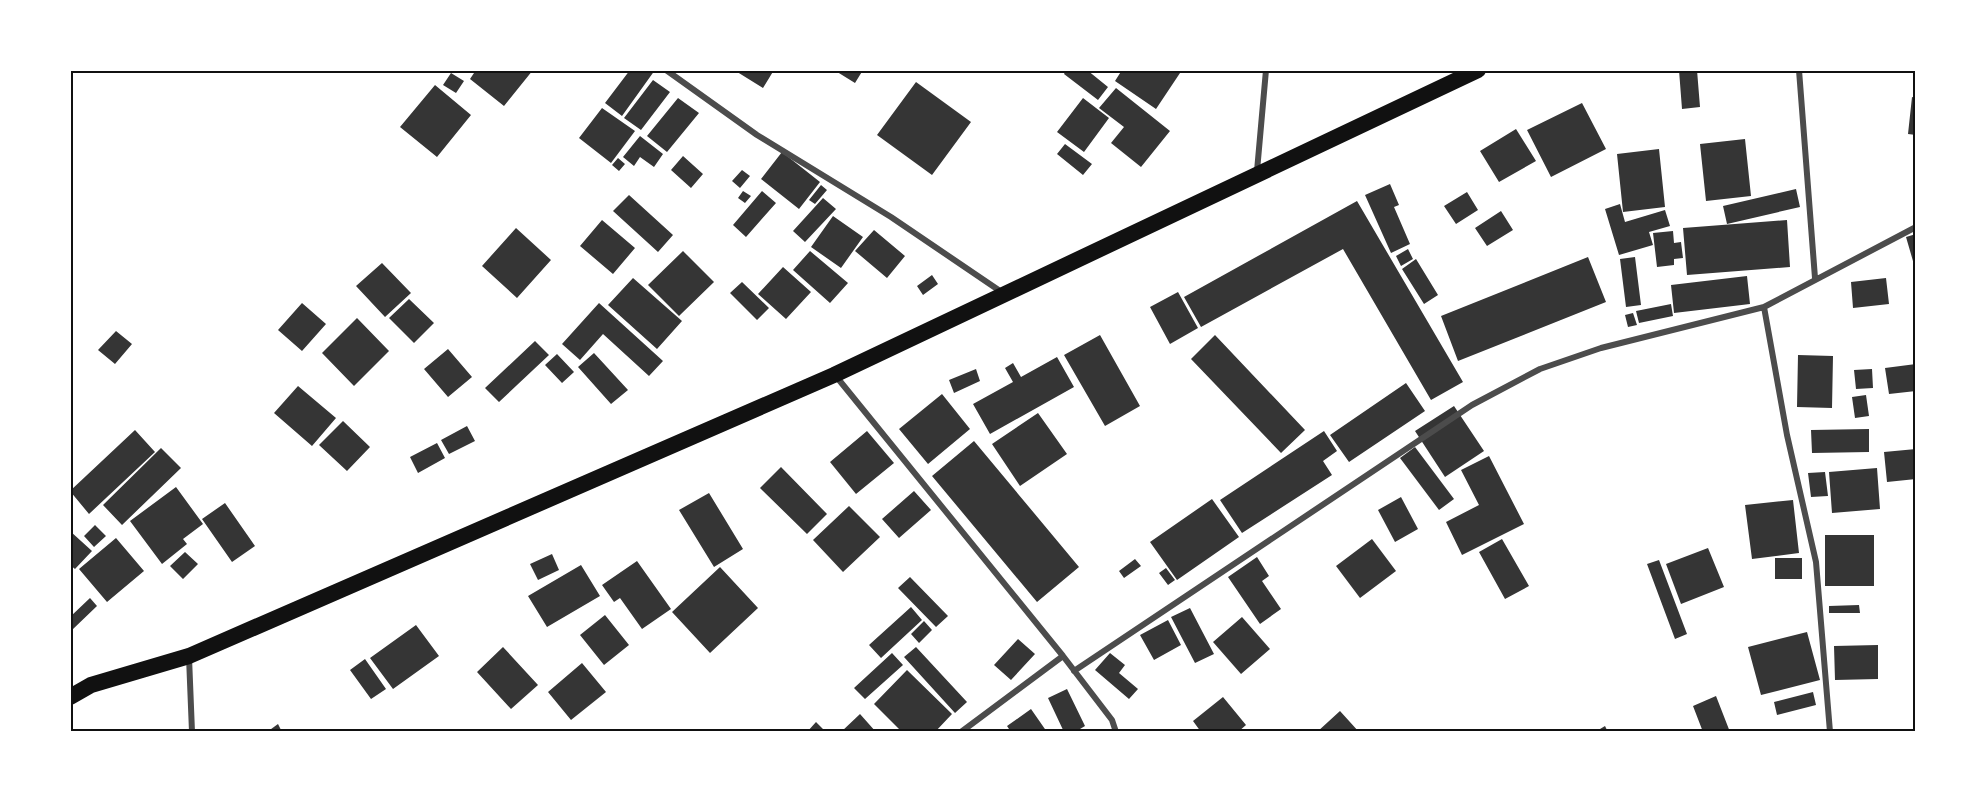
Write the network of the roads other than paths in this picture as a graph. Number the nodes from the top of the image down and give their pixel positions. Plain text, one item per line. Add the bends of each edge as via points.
1 (666, 70) edge
2 (1266, 70) edge
3 (1478, 70) edge
4 (1799, 70) edge
5 (1257, 174) junction
6 (1916, 227) edge
7 (1815, 278) junction
8 (1003, 294) junction
9 (1764, 306) junction
10 (834, 375) junction
11 (189, 656) junction
12 (1063, 656) junction
13 (1074, 671) junction
14 (70, 697) edge
15 (192, 732) edge
16 (961, 732) edge
17 (1116, 732) edge
18 (1830, 732) edge

1 - 8 street via 757,135 891,217
2 - 5 street
3 - 5 highway
4 - 7 street
5 - 8 highway
6 - 7 street
7 - 9 street
8 - 10 highway
9 - 13 street via 1601,348 1530,374 1472,405
9 - 18 street via 1787,435 1816,562
10 - 11 highway
10 - 12 street
11 - 14 highway via 92,685
11 - 15 street
12 - 13 street
12 - 16 street
13 - 17 street via 1112,720

